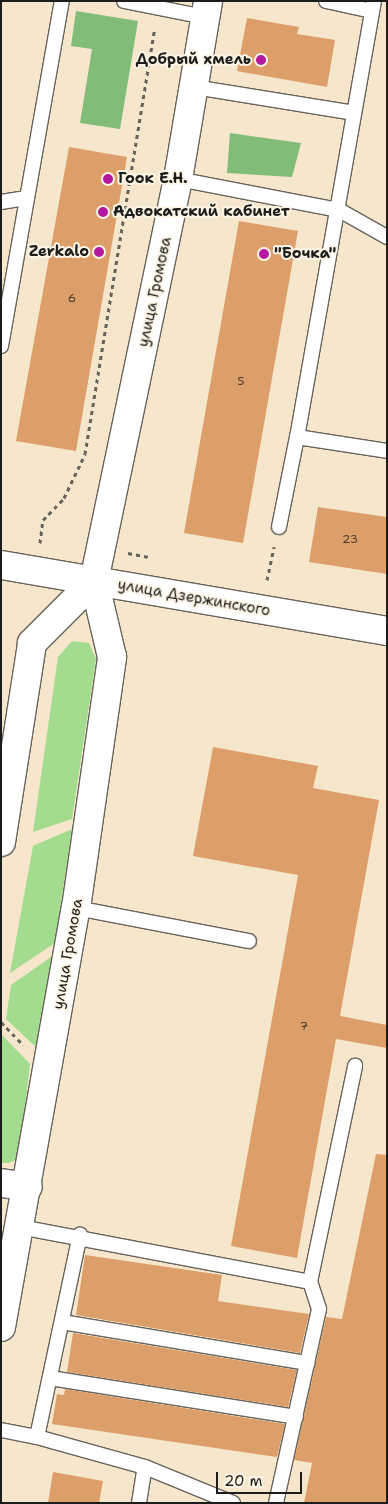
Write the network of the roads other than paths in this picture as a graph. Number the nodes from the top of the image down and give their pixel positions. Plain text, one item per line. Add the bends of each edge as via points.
1 (62, 1) edge
2 (124, 1) edge
3 (326, 1) edge
4 (373, 6) edge
5 (207, 9) edge
6 (194, 87) junction
7 (354, 113) junction
8 (178, 179) junction
9 (27, 198) junction
10 (1, 202) edge
11 (336, 210) junction
12 (387, 237) edge
13 (1, 346) edge
14 (297, 437) junction
15 (387, 451) edge
16 (279, 527) road end
17 (1, 565) edge
18 (94, 581) junction
19 (387, 631) edge
20 (1, 842) edge
21 (76, 908) junction
22 (249, 941) dead end
23 (355, 1066) dead end
24 (1, 1183) edge
25 (28, 1187) junction
26 (20, 1227) junction
27 (80, 1235) junction
28 (310, 1282) junction
29 (62, 1322) junction
30 (1, 1327) edge
31 (308, 1363) junction
32 (50, 1378) junction
33 (296, 1417) junction
34 (1, 1430) edge
35 (38, 1437) junction
36 (145, 1467) junction
37 (138, 1503) edge
38 (233, 1503) edge
39 (276, 1503) edge

1 - 9 lane
2 - 5 lane via 158,7
3 - 4 lane
4 - 7 lane
5 - 6 street, улица Громова
6 - 7 lane
6 - 8 street, улица Громова
7 - 11 lane
8 - 11 lane
8 - 18 street, улица Громова
9 - 10 lane
9 - 13 lane
11 - 12 lane
11 - 14 lane
14 - 15 lane
14 - 16 lane
17 - 18 street, улица Дзержинского
18 - 19 street, улица Дзержинского
18 - 20 street via 32,643
18 - 21 street, улица Громова via 112,657
21 - 22 lane
21 - 25 street, улица Громова
23 - 28 lane
24 - 25 street
25 - 26 street, улица Громова
26 - 27 lane
26 - 30 street, улица Громова
27 - 28 lane
27 - 29 lane
28 - 31 lane via 319,1309
29 - 31 lane
29 - 32 lane
31 - 33 lane
32 - 33 lane
32 - 35 lane
33 - 39 lane
34 - 35 lane
35 - 36 lane
36 - 37 lane
36 - 38 lane

